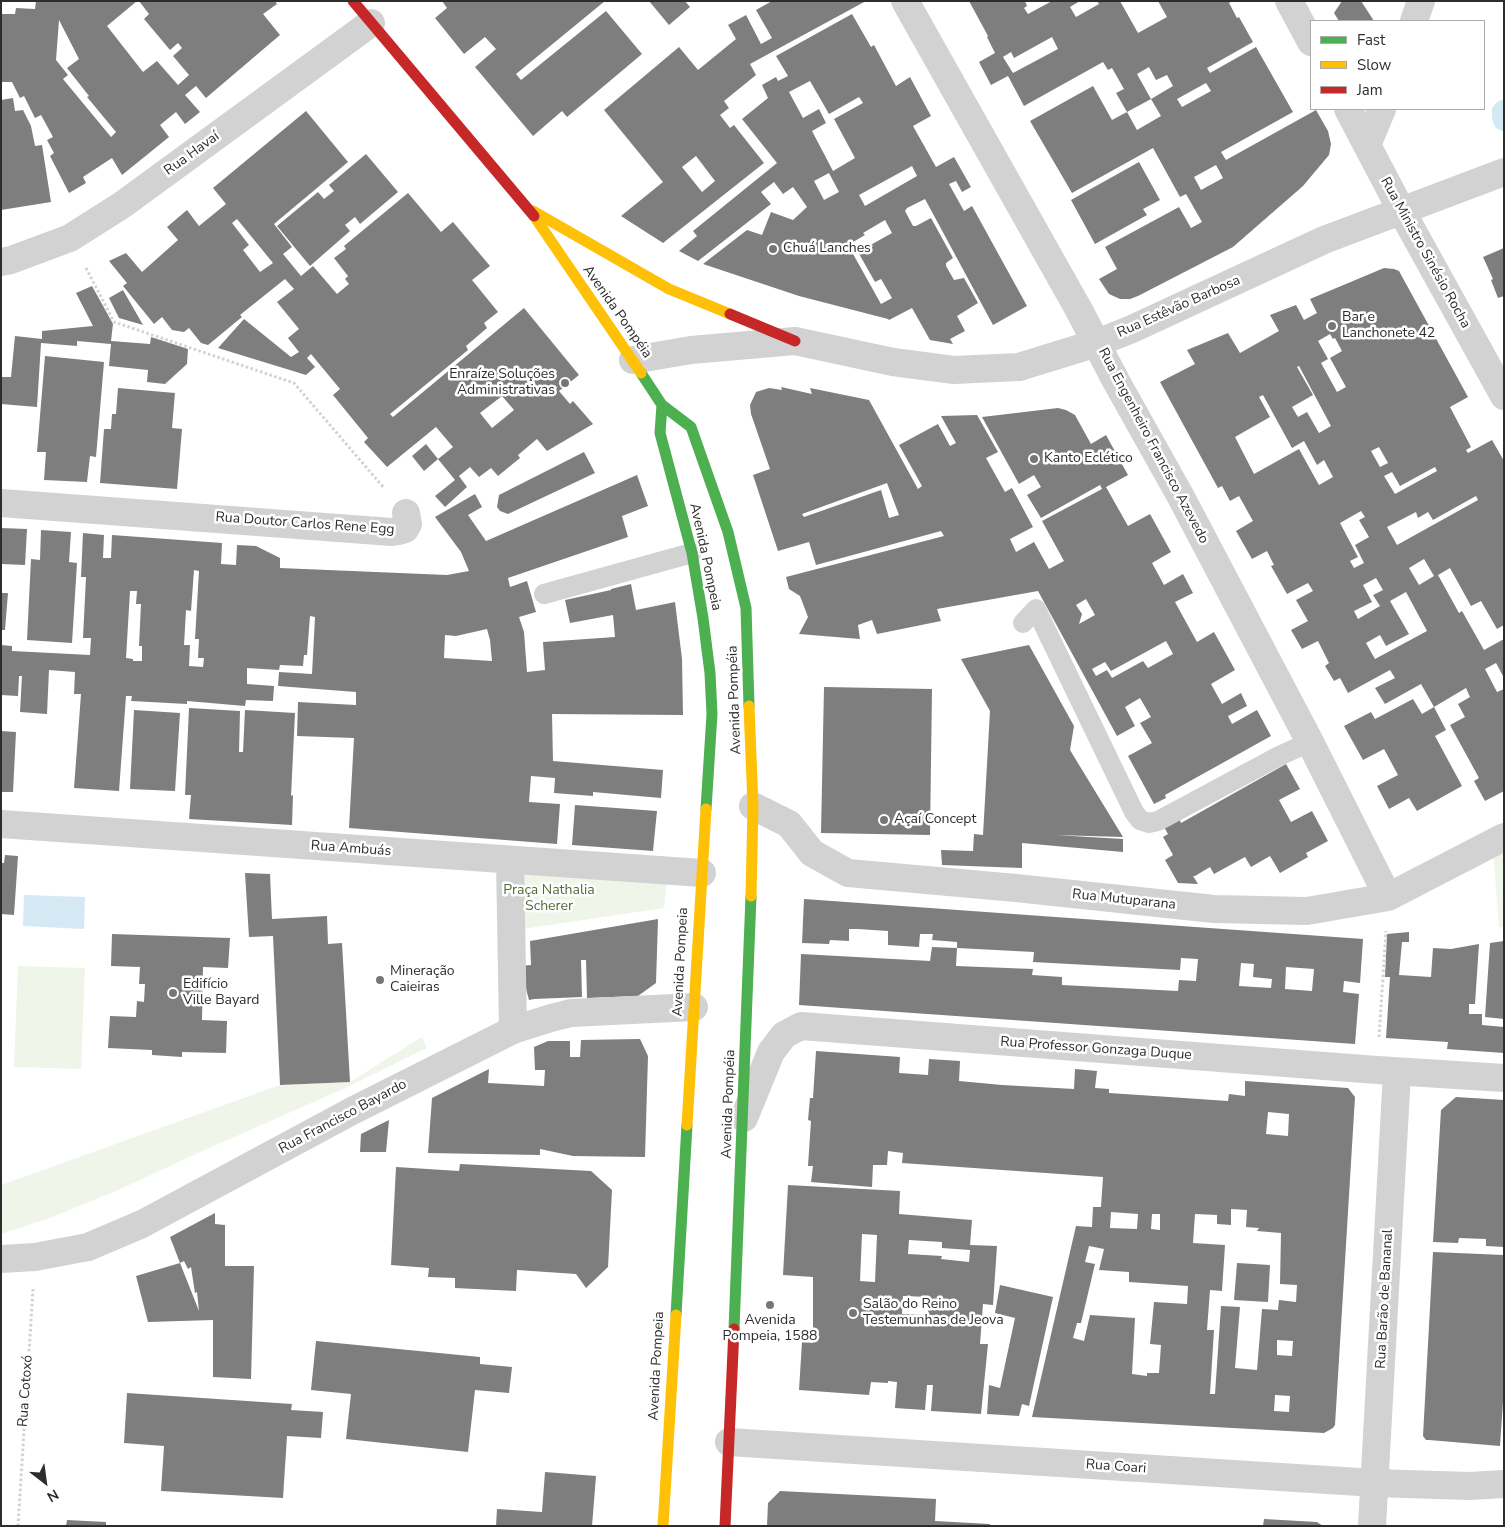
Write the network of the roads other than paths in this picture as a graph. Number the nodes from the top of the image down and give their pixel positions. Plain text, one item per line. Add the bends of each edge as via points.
1 (353, 1) edge
2 (905, 1) edge
3 (1289, 1) edge
4 (1421, 1) edge
5 (1414, 20) edge
6 (371, 23) junction
7 (1310, 40) edge
8 (1349, 110) edge
9 (1382, 110) edge
10 (1367, 145) junction
11 (1504, 172) edge
12 (527, 207) junction
13 (1401, 210) junction
14 (1, 262) edge
15 (796, 341) junction
16 (1097, 343) junction
17 (632, 360) junction
18 (1504, 396) edge
19 (662, 405) junction
20 (1, 503) edge
21 (406, 513) road end
22 (692, 553) junction
23 (544, 594) dead end
24 (1023, 623) dead end
25 (1310, 742) junction
26 (753, 806) junction
27 (1, 824) edge
28 (1504, 837) edge
29 (510, 860) junction
30 (702, 873) junction
31 (1388, 897) junction
32 (694, 1007) junction
33 (513, 1030) junction
34 (1387, 1071) junction
35 (1504, 1078) edge
36 (743, 1120) junction
37 (1, 1259) edge
38 (729, 1442) junction
39 (1375, 1483) junction
40 (1504, 1484) edge
41 (663, 1526) edge
42 (724, 1526) edge
43 (1372, 1526) edge

1 - 6 main road, Avenida Pompéia
2 - 16 street, Rua Engenheiro Francisco Azevedo
3 - 7 street
4 - 5 street
6 - 12 main road, Avenida Pompéia
6 - 14 street, Rua Havaí via 122,205 70,238
8 - 10 street, Rua Ministro Sinésio Rocha
9 - 10 street
10 - 13 street, Rua Ministro Sinésio Rocha
11 - 13 street, Rua Estêvão Barbosa
12 - 15 main road via 669,289
12 - 17 main road, Avenida Pompéia
13 - 16 street, Rua Estêvão Barbosa via 1324,240
13 - 18 street, Rua Ministro Sinésio Rocha
15 - 16 street, Rua Estêvão Barbosa via 893,362 954,370 1019,367
15 - 17 street, Rua Estêvão Barbosa via 691,350
16 - 25 street, Rua Engenheiro Francisco Azevedo
17 - 19 main road, Avenida Pompéia
19 - 22 main road, Avenida Pompeia via 660,433
19 - 26 main road, Avenida Pompéia via 692,427 728,532 738,573 746,617
20 - 21 street, Rua Doutor Carlos Rene Egg via 392,532 405,529 408,524
22 - 23 lane
22 - 30 main road, Avenida Pompeia via 710,673 712,714
24 - 25 lane via 1036,609 1140,820 1158,821
25 - 31 street, Rua Engenheiro Francisco Azevedo
26 - 31 street, Rua Mutuparana via 789,824 812,853 848,873 1214,909 1307,911
26 - 36 main road, Avenida Pompéia
27 - 29 street, Rua Ambuás
28 - 31 street, Rua Mutuparana
29 - 30 street, Rua Ambuás
29 - 33 street
30 - 32 main road, Avenida Pompeia
32 - 33 street, Rua Francisco Bayardo via 571,1013
32 - 41 main road, Avenida Pompeia
33 - 37 street, Rua Francisco Bayardo via 352,1111 142,1224 88,1247 35,1257
34 - 35 street, Rua Professor Gonzaga Duque
34 - 36 street, Rua Professor Gonzaga Duque via 801,1026 784,1035 771,1052
34 - 39 street, Rua Barão de Bananal
36 - 38 main road, Avenida Pompéia
38 - 39 street, Rua Coari
38 - 42 main road, Avenida Pompéia
39 - 40 street, Rua Coari
39 - 43 street, Rua Barão de Bananal

